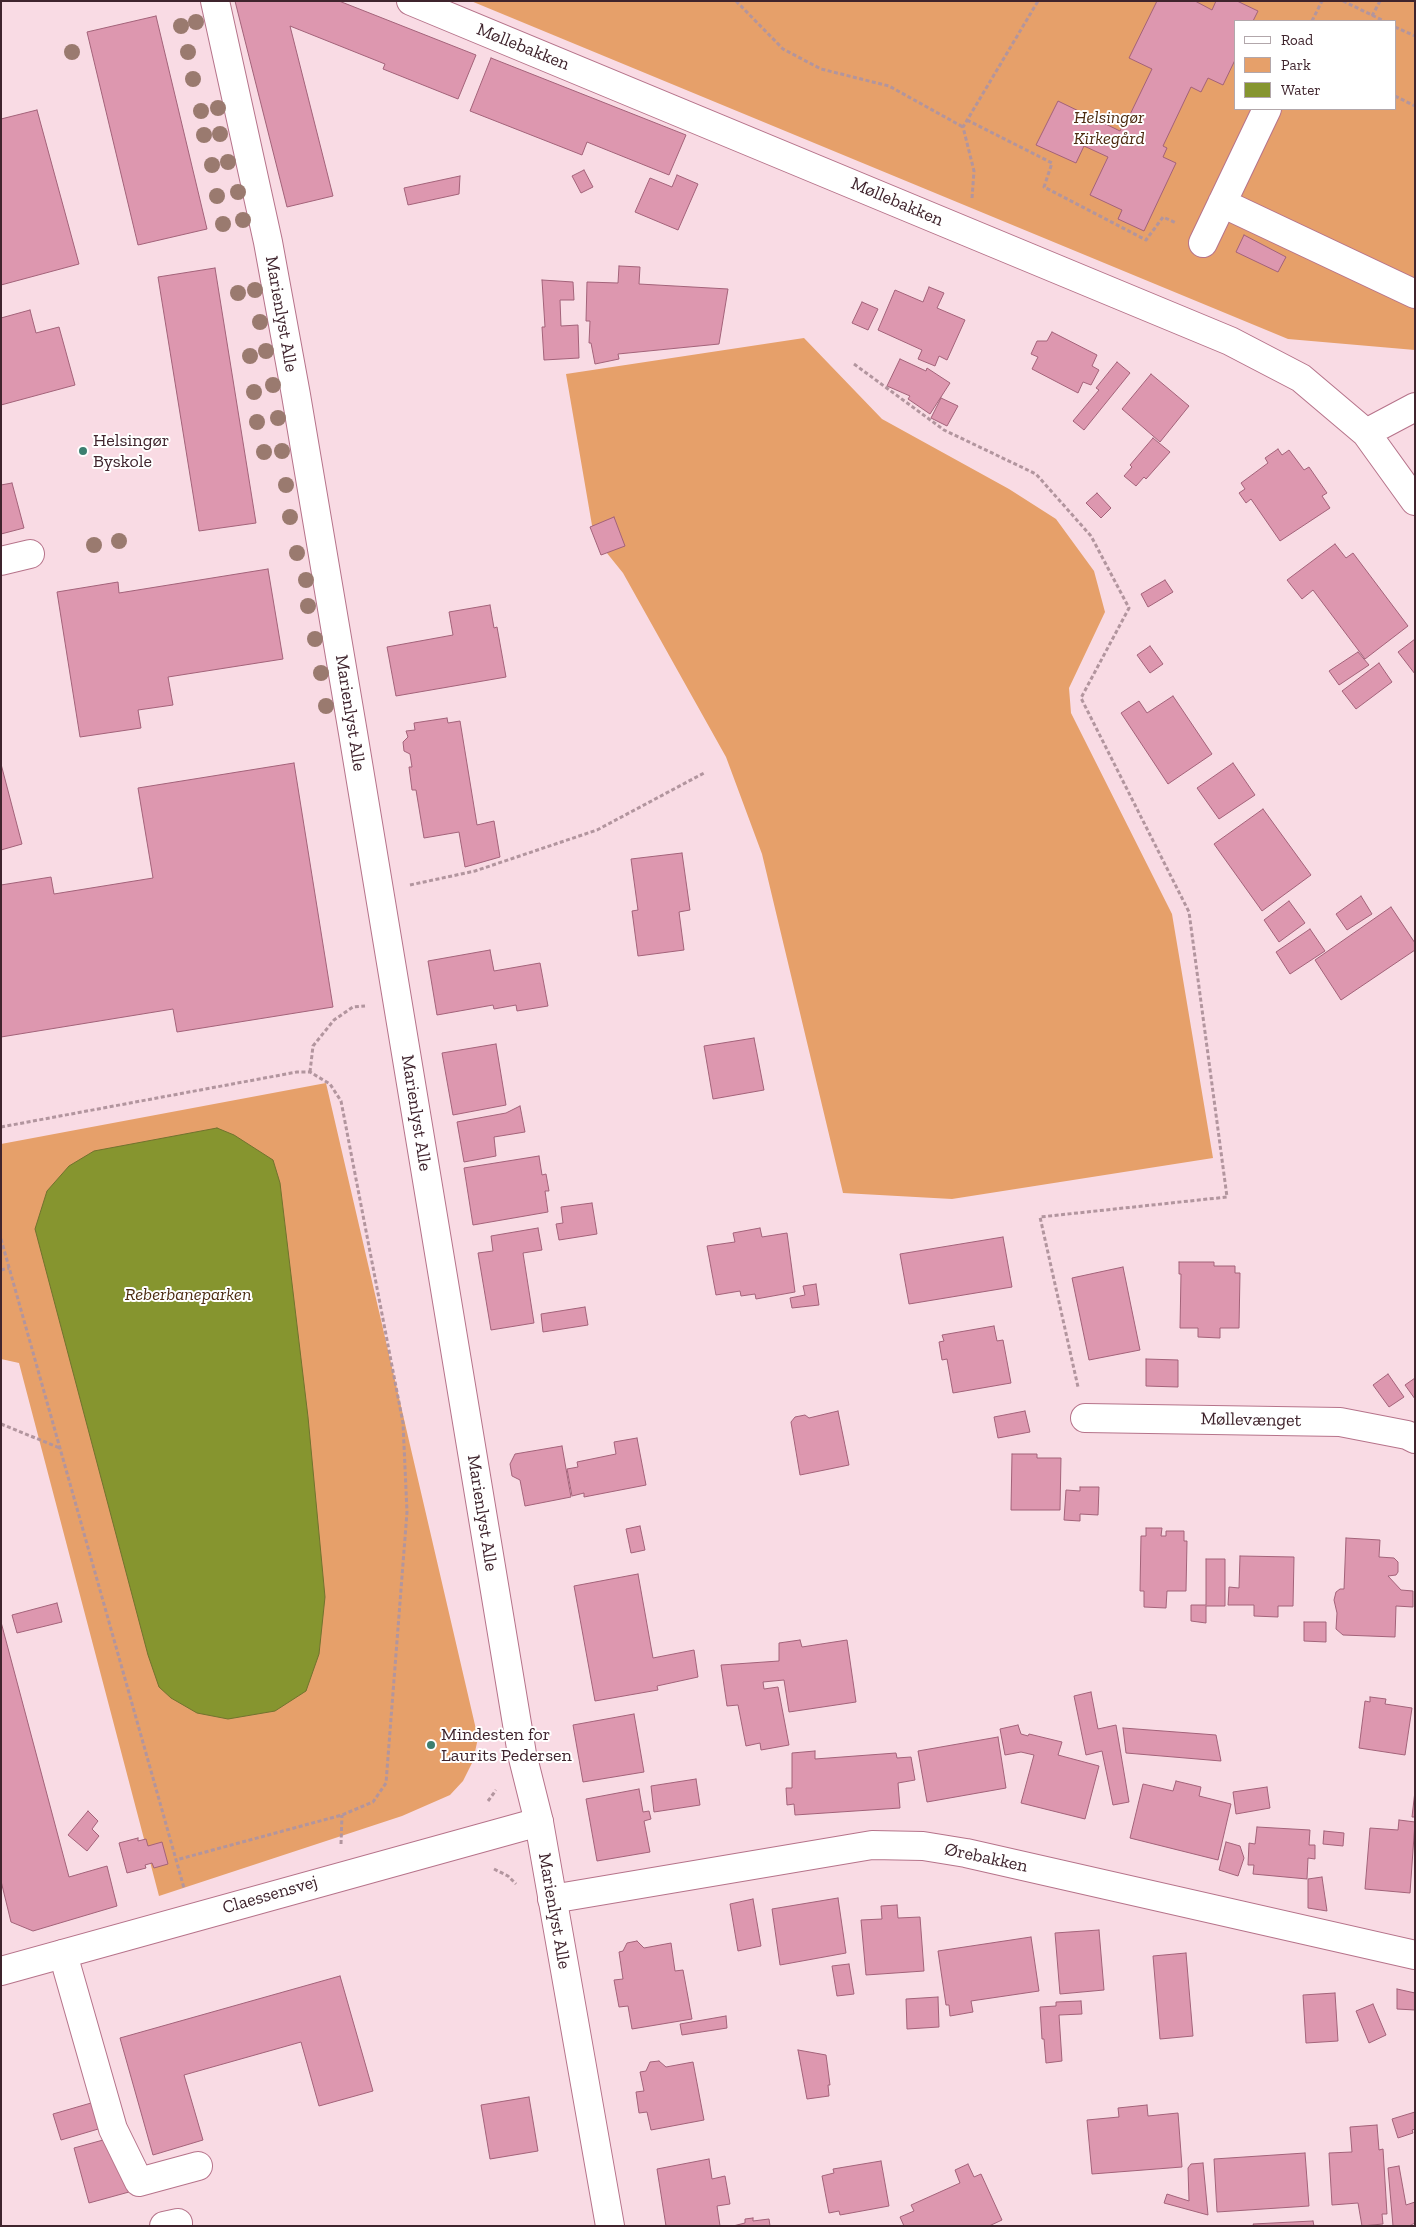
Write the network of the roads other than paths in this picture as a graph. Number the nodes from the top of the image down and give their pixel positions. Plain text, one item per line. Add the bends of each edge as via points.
1 (215, 1) edge
2 (411, 1) edge
3 (1268, 110) edge
4 (1222, 203) junction
5 (1205, 240) road end
6 (1415, 294) edge
7 (1415, 407) edge
8 (1366, 433) junction
9 (1415, 502) edge
10 (30, 554) dead end
11 (1, 561) edge
12 (1085, 1418) road end
13 (1415, 1439) edge
14 (539, 1822) junction
15 (552, 1899) junction
16 (63, 1954) junction
17 (1415, 1955) edge
18 (1, 1971) edge
19 (198, 2166) dead end
20 (164, 2226) edge
21 (178, 2226) edge
22 (610, 2226) edge

1 - 14 street, Marienlyst Alle via 268,242 380,892 522,1754
2 - 8 street, Møllebakken via 1230,341 1301,378
3 - 4 street
4 - 5 street
4 - 6 street
7 - 8 street
8 - 9 street, Møllebakken
10 - 11 street
12 - 13 street, Møllevænget via 1340,1422
14 - 15 street, Marienlyst Alle
14 - 16 street, Claessensvej
15 - 17 street, Ørebakken via 872,1845 923,1846
15 - 22 street, Marienlyst Alle
16 - 18 street, Claessensvej
16 - 19 street via 113,2129 139,2182
20 - 21 street via 178,2223

